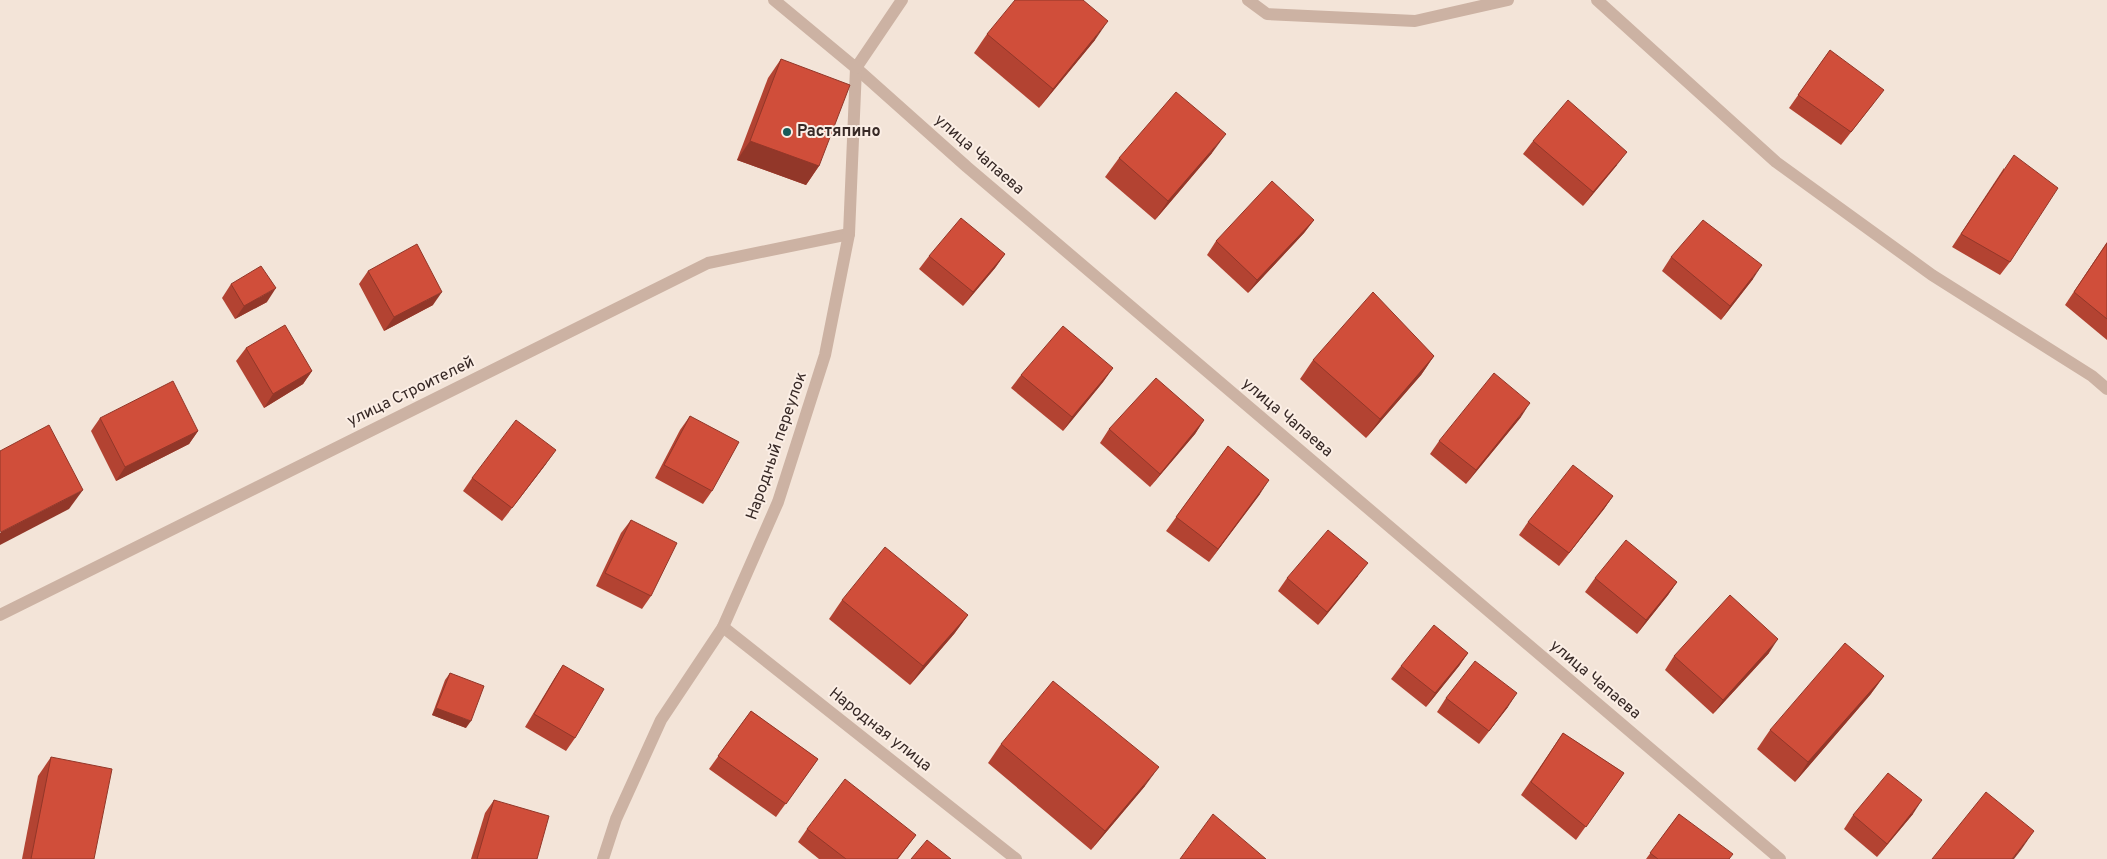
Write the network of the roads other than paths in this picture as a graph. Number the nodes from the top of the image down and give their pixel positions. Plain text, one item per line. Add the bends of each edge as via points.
1 (774, 0) edge
2 (902, 0) edge
3 (1248, 0) edge
4 (1508, 0) edge
5 (1597, 0) edge
6 (856, 68) junction
7 (849, 234) junction
8 (2107, 389) edge
9 (0, 615) edge
10 (723, 627) junction
11 (603, 859) edge
12 (1016, 859) edge
13 (1780, 859) edge

1 - 6 street, улица Чапаева
2 - 6 street
3 - 4 street via 1267,14 1415,21
5 - 8 street via 1776,162 1932,275 2092,376
6 - 7 street, Народный переулок
6 - 13 street, улица Чапаева via 967,167
7 - 9 street, улица Строителей via 708,262
7 - 10 street, Народный переулок via 825,355 778,502
10 - 11 street, Народный переулок via 661,720 616,819
10 - 12 street, Народная улица

